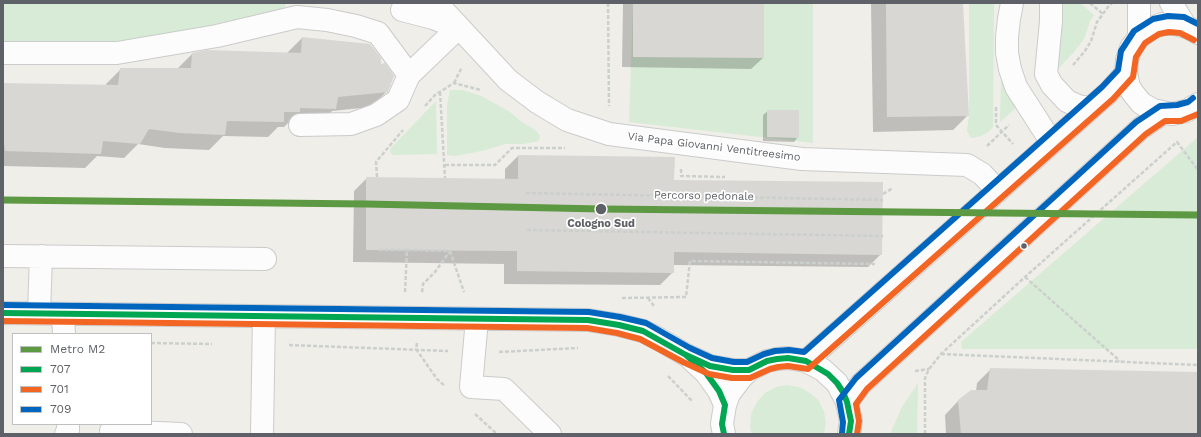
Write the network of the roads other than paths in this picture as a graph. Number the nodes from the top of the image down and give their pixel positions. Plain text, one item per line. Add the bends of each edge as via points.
1 (434, 3) edge
2 (1012, 3) edge
3 (1052, 3) edge
4 (1139, 3) edge
5 (1171, 3) edge
6 (402, 10) dead end
7 (459, 28) junction
8 (1192, 30) edge
9 (1139, 37) junction
10 (3, 53) edge
11 (1126, 73) junction
12 (409, 75) junction
13 (1091, 108) junction
14 (1184, 113) edge
15 (300, 124) dead end
16 (1052, 143) junction
17 (998, 191) junction
18 (3, 256) edge
19 (41, 256) junction
20 (265, 259) dead end
21 (3, 313) edge
22 (39, 313) junction
23 (264, 316) junction
24 (472, 319) junction
25 (64, 324) edge
26 (686, 355) junction
27 (806, 361) junction
28 (749, 370) junction
29 (847, 402) junction
30 (722, 424) edge
31 (111, 431) dead end
32 (181, 434) edge
33 (262, 434) edge
34 (550, 434) edge
35 (850, 434) edge

1 - 7 street, Via Papa Giovanni Ventitreesimo
2 - 16 street via 1007,37 1010,69 1016,87
3 - 13 street via 1046,74 1052,85 1067,101
4 - 9 street
5 - 8 street
6 - 7 street, Via Papa Giovanni Ventitreesimo
7 - 12 street
7 - 17 street, Via Papa Giovanni Ventitreesimo via 508,80 537,102 567,120 609,134 802,159 967,165 982,174
8 - 9 street via 1176,24 1162,24
9 - 11 street via 1128,54
10 - 12 street via 117,53 217,36 297,17 327,20 378,33
11 - 13 street
11 - 14 street via 1130,87 1147,107
12 - 15 street via 398,100 376,115 351,124
13 - 16 street
14 - 29 street via 1141,128 861,384
16 - 17 street
17 - 27 street
18 - 19 street
19 - 20 street
19 - 22 street
21 - 22 street
22 - 25 street
23 - 24 street
23 - 25 street
23 - 33 street
24 - 26 street via 588,320 619,325 643,331
24 - 34 street via 474,352 471,387 504,389
26 - 28 street via 710,366
26 - 30 street via 706,373 719,391
27 - 28 street via 777,359
27 - 29 street via 828,374 837,383
28 - 30 street via 729,394
29 - 35 street
31 - 32 street

